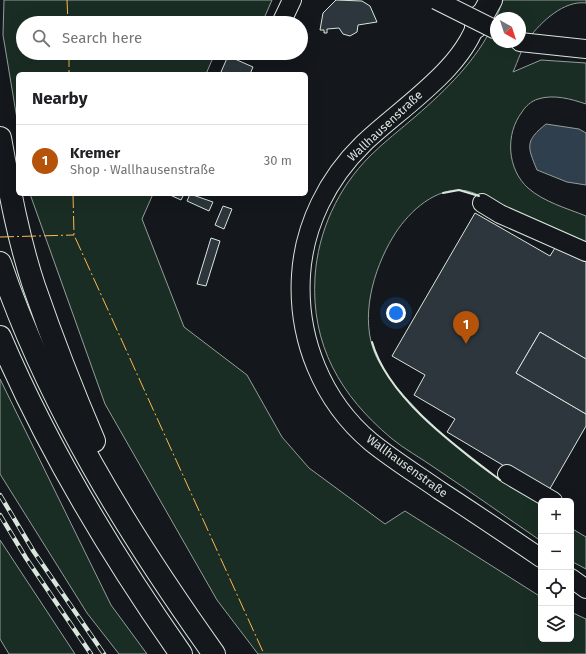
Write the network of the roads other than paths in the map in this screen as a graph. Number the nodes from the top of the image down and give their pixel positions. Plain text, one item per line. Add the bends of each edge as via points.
1 (292, 0) edge
2 (436, 0) edge
3 (482, 0) edge
4 (491, 0) edge
5 (284, 16) edge
6 (486, 28) edge
7 (526, 43) edge
8 (586, 49) edge
9 (0, 138) edge
10 (482, 203) dead end
11 (586, 252) edge
12 (0, 263) edge
13 (0, 337) edge
14 (507, 474) dead end
15 (548, 498) edge
16 (145, 554) junction
17 (538, 556) edge
18 (574, 580) edge
19 (586, 588) edge
20 (182, 654) edge
21 (214, 654) edge

1 - 5 street
2 - 6 street, bridge
3 - 6 street, Wallhausenstraße
4 - 6 main road
6 - 17 street, Wallhausenstraße via 451,64 363,144 333,179 313,220 306,242 302,265 301,310 305,333 320,375 330,394 356,428 412,471
7 - 8 street
9 - 16 main road via 18,225 34,285 62,365
10 - 11 street via 500,214
12 - 16 main road via 11,295 59,402
13 - 20 main road via 60,463 122,567
14 - 15 street
16 - 21 main road
18 - 19 street

